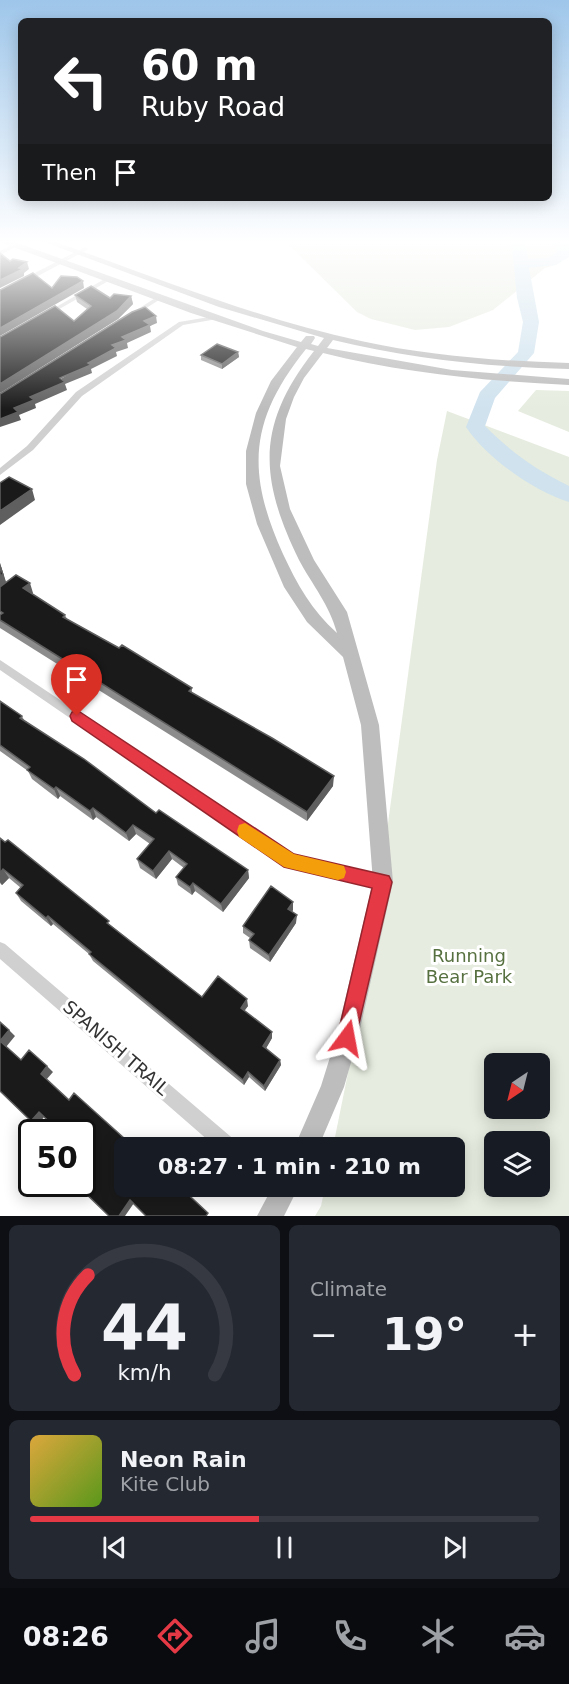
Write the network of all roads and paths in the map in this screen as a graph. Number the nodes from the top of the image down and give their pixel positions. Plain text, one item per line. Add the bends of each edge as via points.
1 (81, 297) edge
2 (156, 297) edge
3 (178, 297) edge
4 (206, 297) edge
5 (159, 298) junction
6 (217, 301) junction
7 (183, 307) junction
8 (41, 318) edge
9 (215, 318) junction
10 (123, 321) edge
11 (181, 322) junction
12 (261, 333) junction
13 (315, 333) junction
14 (330, 337) junction
15 (305, 345) junction
16 (321, 349) junction
17 (361, 358) junction
18 (569, 366) edge
19 (283, 371) junction
20 (299, 377) junction
21 (569, 382) edge
22 (0, 472) edge
23 (348, 652) junction
24 (0, 664) edge
25 (383, 882) junction
26 (0, 949) edge
27 (218, 1137) edge
28 (311, 1137) edge
29 (278, 1197) edge
30 (270, 1216) edge

1 - 8 street
2 - 5 main road
3 - 6 main road
4 - 6 main road
5 - 7 main road
5 - 10 street
6 - 13 main road
7 - 9 main road
7 - 11 street
9 - 11 street
9 - 12 main road
11 - 22 street via 80,394 30,448
12 - 15 main road
12 - 19 main road via 286,350 289,357
13 - 14 main road
13 - 15 main road
14 - 16 main road
14 - 18 main road via 431,356
15 - 16 main road
15 - 19 main road
16 - 17 main road
16 - 20 main road
17 - 20 main road via 319,362
17 - 21 main road via 482,376
19 - 23 main road via 260,417 251,467 259,513 282,567 312,618
20 - 23 main road via 280,419 274,466 283,509 307,561 339,612
23 - 25 main road via 370,726
24 - 25 street via 290,861
25 - 28 main road via 347,1038
26 - 27 street, SPANISH TRAIL
29 - 30 main road

